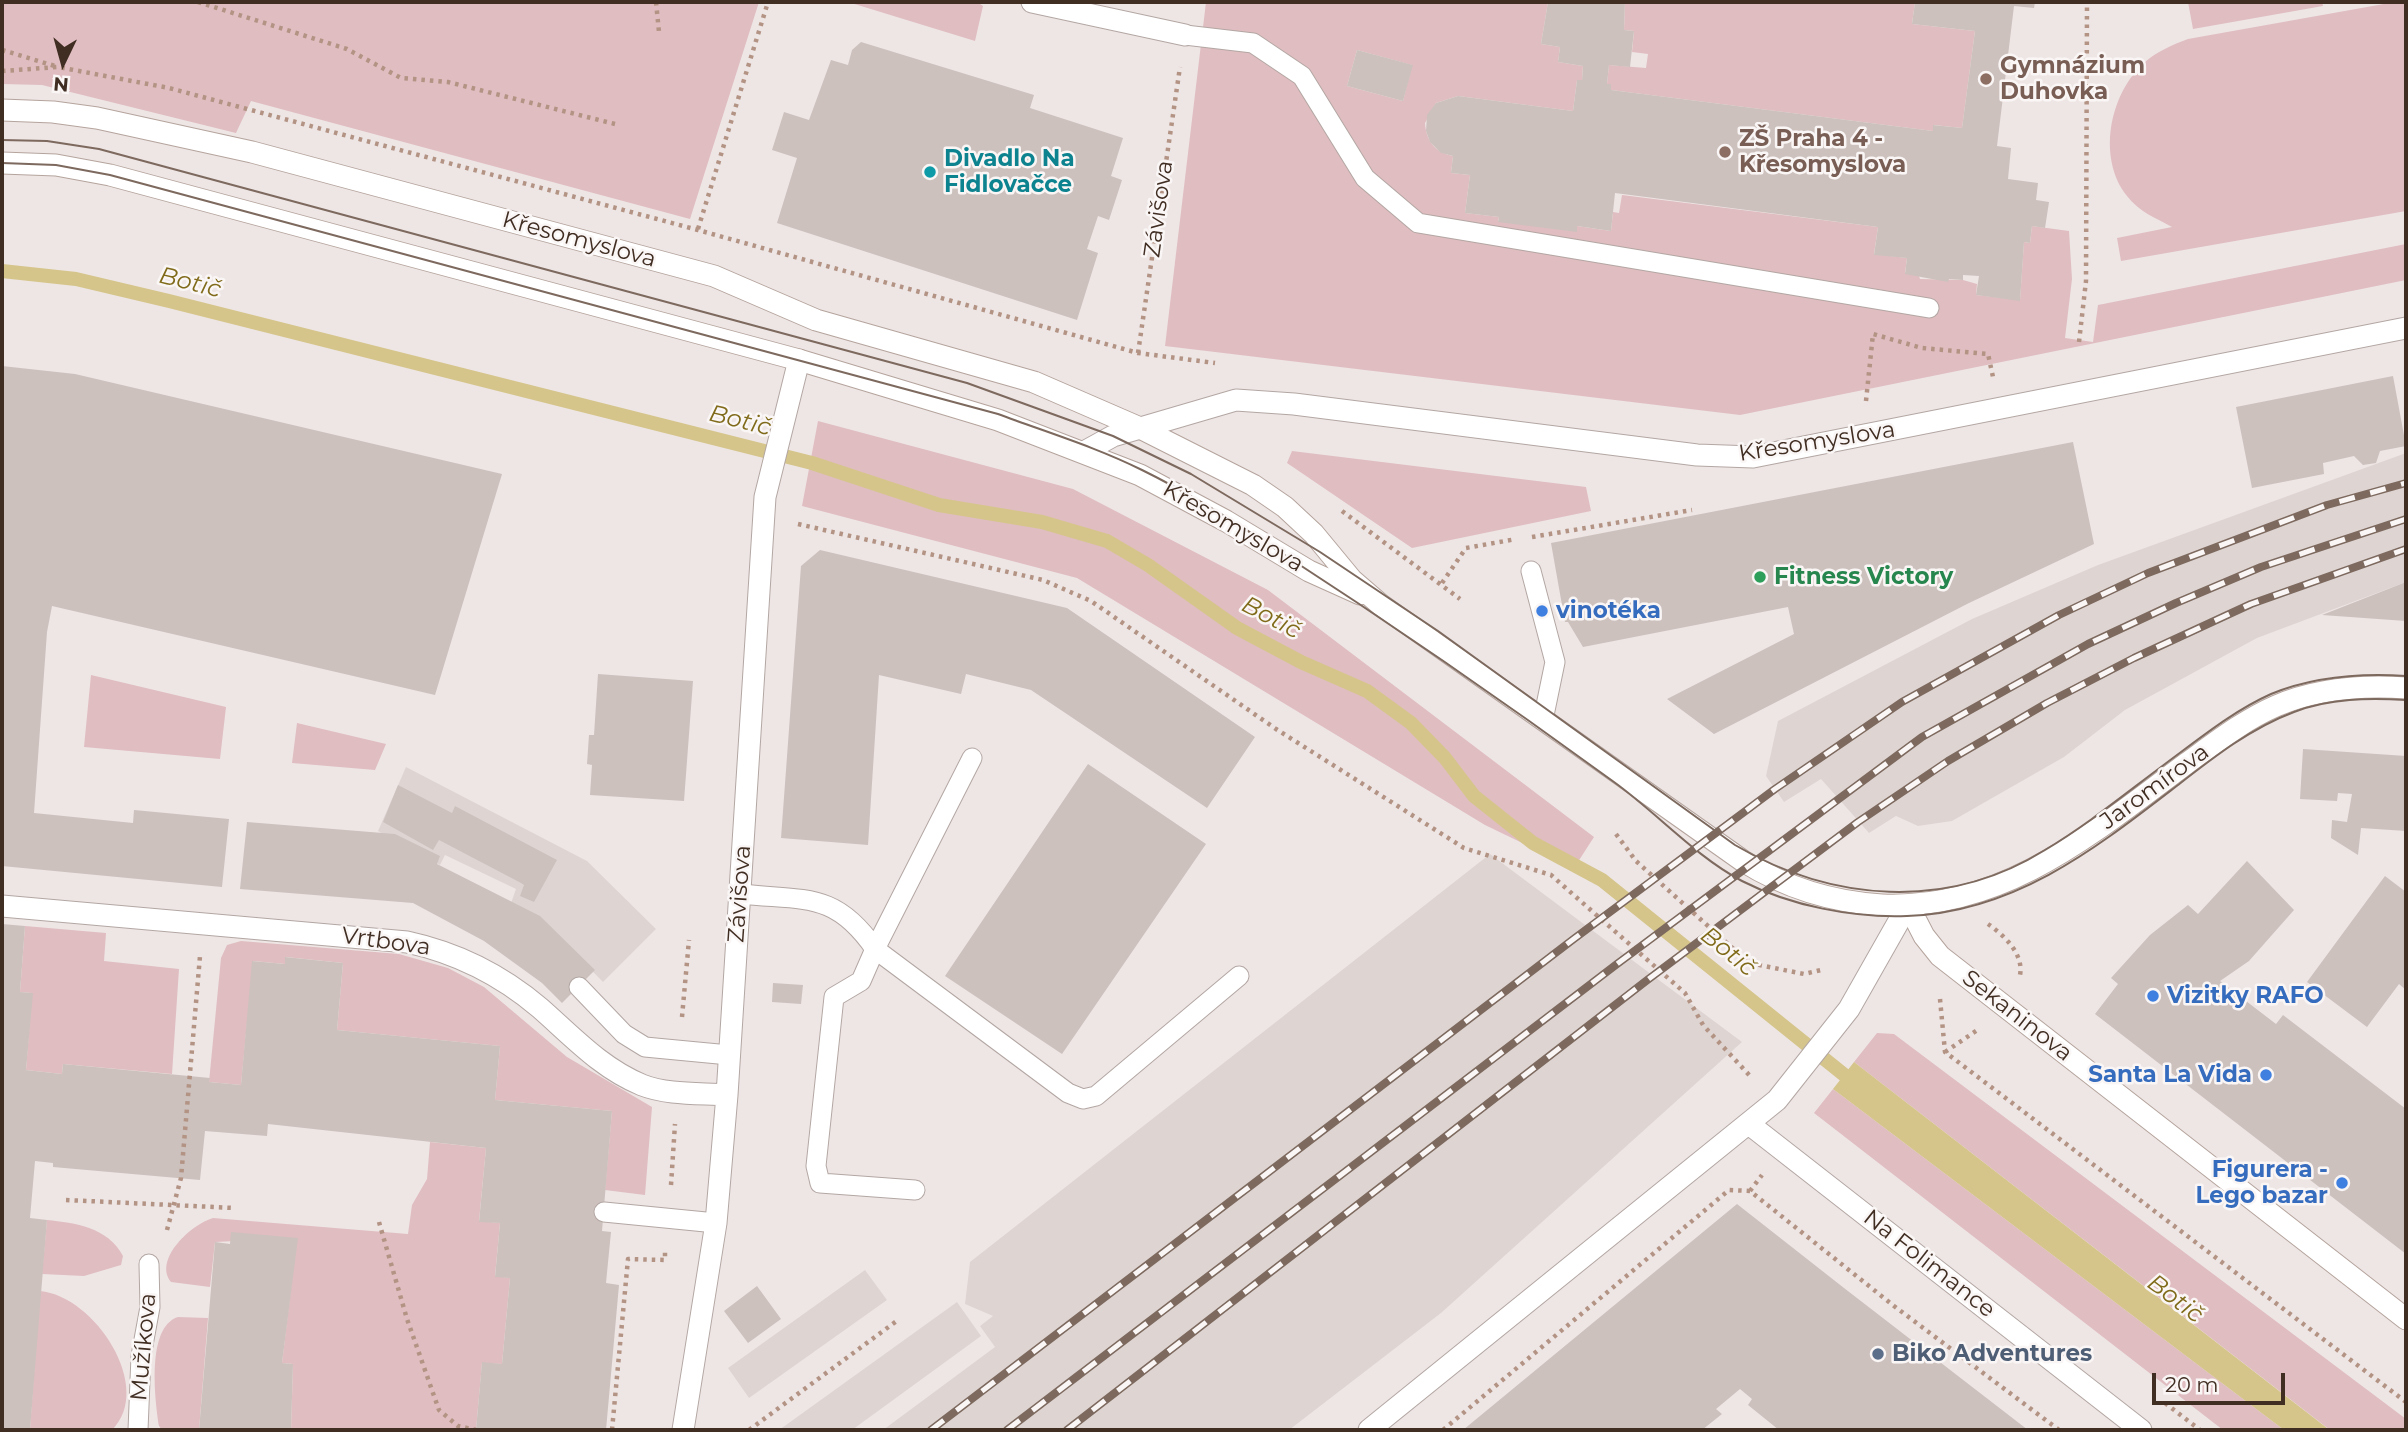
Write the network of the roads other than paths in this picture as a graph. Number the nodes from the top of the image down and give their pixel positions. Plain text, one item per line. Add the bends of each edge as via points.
1 (1032, 2) edge
2 (1185, 34) joint
3 (2, 110) edge
4 (2, 163) edge
5 (1929, 309) dead end
6 (2406, 328) edge
7 (799, 360) junction
8 (1140, 428) junction
9 (1084, 452) junction
10 (1531, 571) dead end
11 (1381, 606) junction
12 (2406, 688) edge
13 (1544, 720) junction
14 (972, 758) dead end
15 (741, 894) junction
16 (1908, 905) junction
17 (2, 906) edge
18 (876, 949) junction
19 (1239, 976) dead end
20 (579, 987) dead end
21 (729, 1055) junction
22 (727, 1095) junction
23 (1749, 1124) junction
24 (915, 1190) dead end
25 (604, 1212) dead end
26 (716, 1223) junction
27 (149, 1264) dead end
28 (2406, 1319) edge
29 (138, 1430) edge
30 (683, 1430) edge
31 (1369, 1430) edge
32 (2141, 1430) edge

1 - 2 main road
2 - 5 lane via 1253,43 1302,76 1364,178 1418,223
3 - 8 main road, Křesomyslova via 97,118 232,147 714,276 816,320 1034,382
4 - 7 main road, Křesomyslova via 56,165 110,175
6 - 8 main road, Křesomyslova via 1753,457 1697,455 1237,400
7 - 9 main road, Křesomyslova via 998,420
7 - 15 main road, Závišova via 764,507
8 - 9 main road, Křesomyslova
8 - 11 main road, Křesomyslova via 1253,485 1284,507
9 - 11 main road, Křesomyslova via 1181,496 1309,571
10 - 13 lane via 1555,662
11 - 13 main road, Křesomyslova
12 - 16 main road, Jaromírova via 2348,688 2277,705 2033,872 1986,891
13 - 16 main road, Křesomyslova via 1764,875 1825,897
14 - 18 lane
15 - 18 lane via 832,905 858,924
15 - 21 main road, Závišova
16 - 23 main road via 1849,1009 1777,1100
16 - 28 main road, Sekaninova via 1940,956
17 - 22 main road, Vrtbova via 407,942 445,950 480,965 537,1006 607,1068 645,1087
18 - 19 lane via 1068,1093 1083,1099 1096,1096
18 - 24 lane via 861,981 834,997 816,1166 820,1183
20 - 21 lane via 624,1034 645,1047
21 - 22 main road, Závišova
22 - 26 main road, Závišova
23 - 31 main road
23 - 32 main road, Na Folimance
25 - 26 lane
26 - 30 main road, Závišova
27 - 29 lane, Mužíkova via 150,1307 141,1356

